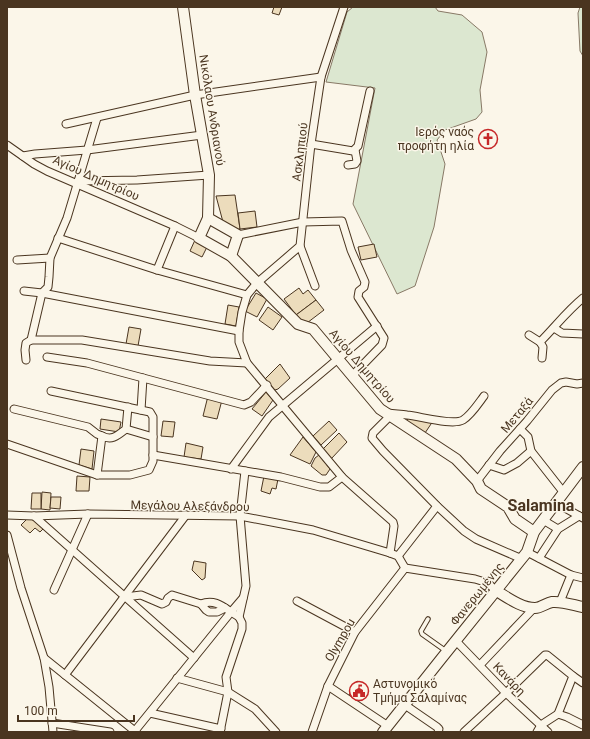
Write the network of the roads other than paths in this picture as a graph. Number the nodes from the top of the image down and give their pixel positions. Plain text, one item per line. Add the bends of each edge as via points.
1 (183, 7) edge
2 (344, 7) edge
3 (321, 77) junction
4 (370, 91) dead end
5 (195, 95) junction
6 (97, 118) junction
7 (66, 124) dead end
8 (202, 135) junction
9 (311, 144) junction
10 (7, 145) edge
11 (87, 150) junction
12 (355, 150) junction
13 (23, 156) junction
14 (348, 165) dead end
15 (209, 175) junction
16 (78, 183) junction
17 (208, 218) junction
18 (303, 222) junction
19 (175, 226) junction
20 (238, 235) junction
21 (58, 238) junction
22 (199, 238) junction
23 (300, 246) junction
24 (231, 256) junction
25 (50, 258) junction
26 (17, 260) dead end
27 (157, 270) junction
28 (257, 284) junction
29 (315, 286) dead end
30 (24, 291) dead end
31 (42, 293) junction
32 (247, 295) junction
33 (583, 298) edge
34 (377, 326) junction
35 (554, 328) junction
36 (239, 331) junction
37 (583, 334) edge
38 (529, 335) dead end
39 (31, 340) junction
40 (540, 342) junction
41 (47, 357) dead end
42 (542, 358) dead end
43 (337, 359) junction
44 (26, 360) dead end
45 (247, 362) junction
46 (352, 376) junction
47 (143, 378) junction
48 (583, 383) edge
49 (267, 385) junction
50 (51, 391) dead end
51 (484, 396) dead end
52 (283, 405) junction
53 (128, 408) junction
54 (14, 409) dead end
55 (141, 410) junction
56 (388, 415) junction
57 (126, 429) junction
58 (520, 429) junction
59 (102, 436) junction
60 (153, 437) junction
61 (7, 444) edge
62 (531, 451) junction
63 (153, 455) junction
64 (489, 465) junction
65 (583, 467) edge
66 (232, 469) junction
67 (245, 471) junction
68 (97, 475) junction
69 (342, 477) junction
70 (477, 481) junction
71 (564, 493) junction
72 (556, 503) junction
73 (437, 506) junction
74 (88, 514) junction
75 (7, 515) edge
76 (34, 516) junction
77 (186, 516) junction
78 (240, 516) junction
79 (581, 517) edge
80 (543, 520) junction
81 (558, 529) junction
82 (534, 532) junction
83 (7, 536) edge
84 (72, 550) junction
85 (390, 553) junction
86 (398, 556) junction
87 (524, 556) junction
88 (539, 558) junction
89 (405, 568) junction
90 (571, 575) junction
91 (583, 578) edge
92 (54, 590) dead end
93 (496, 590) junction
94 (244, 596) junction
95 (125, 597) junction
96 (296, 601) dead end
97 (560, 602) junction
98 (201, 604) junction
99 (583, 607) edge
100 (533, 608) junction
101 (228, 610) junction
102 (239, 617) junction
103 (428, 619) dead end
104 (355, 632) junction
105 (456, 641) junction
106 (447, 651) junction
107 (44, 658) junction
108 (194, 658) junction
109 (480, 665) junction
110 (65, 675) junction
111 (573, 676) junction
112 (177, 678) junction
113 (583, 683) edge
114 (328, 686) junction
115 (228, 692) junction
116 (506, 693) junction
117 (405, 705) junction
118 (150, 712) junction
119 (558, 714) junction
120 (52, 723) junction
121 (541, 725) junction
122 (583, 725) edge
123 (386, 729) edge
124 (221, 730) edge
125 (271, 730) edge
126 (53, 732) edge
127 (110, 732) edge
128 (134, 732) edge
129 (312, 732) edge
130 (438, 732) edge
131 (464, 732) edge
132 (537, 732) edge
133 (548, 732) edge

1 - 5 street, Νικόλαου Ανδριανού
2 - 3 street, Ασκληπιού
3 - 5 street
3 - 9 street, Ασκληπιού
4 - 12 street
5 - 6 street
5 - 8 street, Νικόλαου Ανδριανού
6 - 7 street
6 - 11 street
8 - 11 street
8 - 15 street, Νικόλαου Ανδριανού
9 - 12 street
9 - 18 street, Ασκληπιού
10 - 13 street, Αγίου Δημητρίου
11 - 13 street
11 - 16 street
12 - 14 street via 357,162
13 - 16 street, Αγίου Δημητρίου via 47,171
15 - 16 street
15 - 17 street, Νικόλαου Ανδριανού
16 - 19 street, Αγίου Δημητρίου
16 - 21 street
17 - 20 street
17 - 22 street
18 - 20 street
18 - 23 street, Ασκληπιού
18 - 34 street via 342,220 365,282 358,298
19 - 22 street, Αγίου Δημητρίου
19 - 27 street
20 - 24 street
21 - 25 street
21 - 27 street
22 - 24 street, Αγίου Δημητρίου
23 - 28 street
23 - 29 street
24 - 28 street, Αγίου Δημητρίου
25 - 26 street
25 - 31 street via 48,287
27 - 32 street
28 - 32 street
28 - 43 street, Αγίου Δημητρίου via 298,324 313,329
30 - 31 street
31 - 36 street
31 - 39 street
32 - 36 street
33 - 35 street
34 - 43 street
34 - 46 street via 384,338 382,345
35 - 37 street via 562,333
35 - 40 street
36 - 45 street via 239,342
38 - 40 street
39 - 44 street via 26,343
39 - 45 street via 82,340 210,361
40 - 42 street via 543,347
41 - 47 street via 87,362
43 - 46 street, Αγίου Δημητρίου
43 - 52 street
45 - 49 street
46 - 56 street, Αγίου Δημητρίου
47 - 49 street via 244,406
47 - 55 street
48 - 58 street, Μεταξά via 566,382 556,386
49 - 52 street
50 - 53 street
51 - 56 street via 462,420 457,422 408,415
52 - 66 street via 269,418
52 - 69 street
53 - 55 street
53 - 57 street
54 - 59 street via 88,427
55 - 60 street via 152,415
56 - 70 street, Αγίου Δημητρίου via 456,459
56 - 73 street via 373,433 372,438
57 - 59 street via 111,439
57 - 60 street
58 - 62 street via 528,437
58 - 64 street, Μεταξά
59 - 68 street
60 - 63 street
61 - 68 street
62 - 64 street via 504,470
62 - 71 street
63 - 66 street
63 - 68 street via 152,466 146,471 130,475
64 - 70 street, Μεταξά
65 - 71 street, Φανερωμένης
66 - 67 street
67 - 69 street via 320,486 329,486
67 - 78 street
69 - 85 street via 392,522 394,526
70 - 82 street, Αγίου Δημητρίου via 481,489 508,507 515,519
71 - 72 street, Φανερωμένης
72 - 79 street
72 - 80 street, Φανερωμένης
73 - 86 street
73 - 87 street via 476,539
74 - 76 street, Μεγάλου Αλεξάνδρου
74 - 77 street, Μεγάλου Αλεξάνδρου
74 - 84 street
75 - 76 street, Μεγάλου Αλεξάνδρου
76 - 84 street
77 - 78 street, Μεγάλου Αλεξάνδρου
77 - 95 street
78 - 85 street, Μεγάλου Αλεξάνδρου via 313,530
78 - 94 street via 246,586
79 - 81 street
80 - 81 street
80 - 82 street, Φανερωμένης
81 - 88 street
82 - 87 street, Φανερωμένης
83 - 107 street
84 - 92 street
84 - 95 street
85 - 86 street, Μεγάλου Αλεξάνδρου
86 - 89 street
87 - 88 street
87 - 93 street, Φανερωμένης
88 - 90 street
89 - 93 street via 475,579 488,583
89 - 104 street, Olympou
90 - 91 street
90 - 97 street
93 - 100 street via 514,601
93 - 105 street, Φανερωμένης
94 - 101 street
94 - 102 street
95 - 98 street via 141,595 162,604 172,595
95 - 108 street
95 - 110 street
96 - 104 street
97 - 99 street
97 - 100 street
98 - 101 street via 217,603
98 - 101 street via 209,612
100 - 109 street
101 - 102 street
101 - 108 street
102 - 115 street via 242,629 226,677
103 - 106 lane via 421,631 422,634
104 - 114 street, Olympou
105 - 106 street, Φανερωμένης
105 - 109 street, Κανάρη
106 - 117 street, Φανερωμένης
107 - 110 street
107 - 120 street
108 - 112 street
109 - 116 street, Κανάρη
110 - 128 street
111 - 113 street
111 - 116 street via 550,656 545,655
111 - 119 street
112 - 115 street
112 - 118 street
114 - 123 street
114 - 129 street, Olympou
115 - 124 street
115 - 125 street via 255,709
116 - 121 street, Κανάρη
116 - 131 street
117 - 123 street, Φανερωμένης
117 - 130 street via 437,727
118 - 124 street
118 - 128 street
119 - 121 street
119 - 122 street
120 - 126 street
120 - 127 street
121 - 132 street
121 - 133 street, Κανάρη

